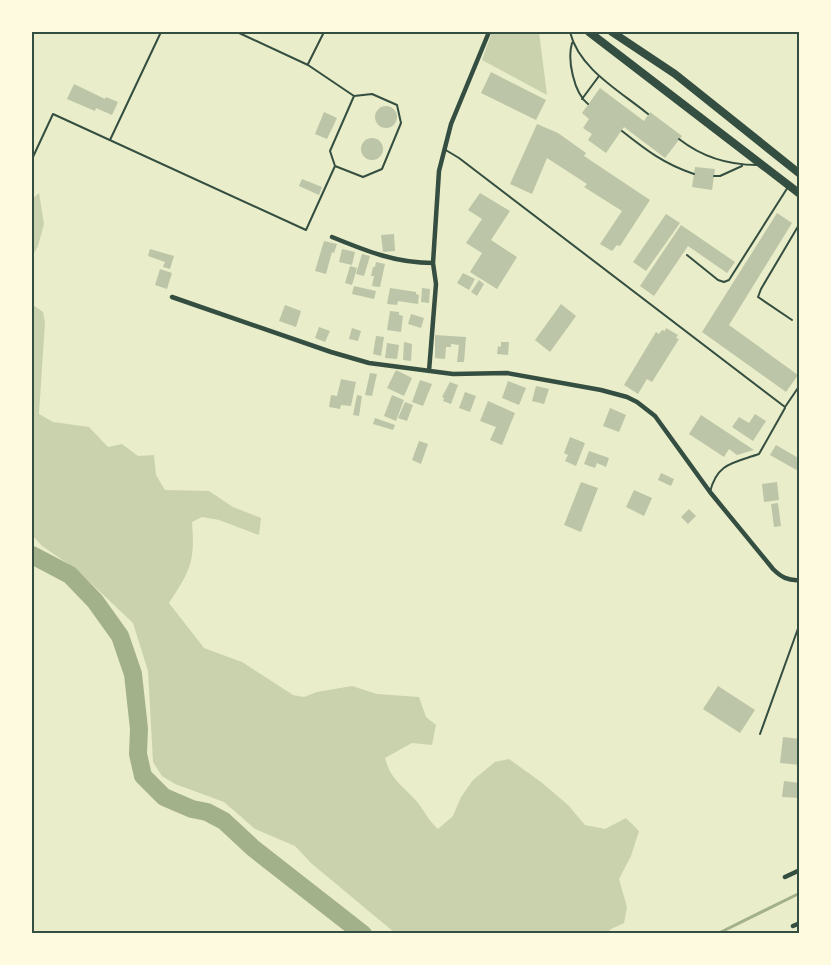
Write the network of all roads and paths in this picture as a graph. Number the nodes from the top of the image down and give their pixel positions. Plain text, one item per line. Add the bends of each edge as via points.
1 (161, 32) edge
2 (237, 32) edge
3 (324, 32) edge
4 (489, 32) edge
5 (570, 32) edge
6 (589, 32) edge
7 (612, 32) edge
8 (572, 43) junction
9 (308, 65) junction
10 (599, 76) junction
11 (354, 96) junction
12 (582, 99) junction
13 (588, 104) dead end
14 (648, 114) dead end
15 (622, 131) dead end
16 (679, 139) dead end
17 (110, 140) junction
18 (444, 149) junction
19 (32, 159) edge
20 (742, 165) junction
21 (763, 165) junction
22 (334, 166) junction
23 (694, 174) dead end
24 (800, 174) edge
25 (714, 176) dead end
26 (789, 186) junction
27 (800, 194) edge
28 (800, 223) edge
29 (332, 237) dead end
30 (687, 255) dead end
31 (433, 263) junction
32 (172, 297) dead end
33 (792, 320) dead end
34 (429, 371) junction
35 (800, 385) edge
36 (785, 407) junction
37 (710, 492) junction
38 (800, 580) edge
39 (800, 623) edge
40 (760, 734) dead end
41 (800, 870) edge
42 (785, 877) dead end
43 (800, 923) edge
44 (793, 926) dead end

1 - 17 lane
2 - 9 lane
3 - 9 lane
4 - 18 street
5 - 8 lane
6 - 21 main road
7 - 24 main road via 675,74
8 - 10 lane
8 - 12 lane via 571,65
9 - 11 lane
10 - 12 lane
10 - 14 lane
11 - 22 lane via 330,152
11 - 22 lane via 372,94 397,105 401,123 382,169 363,177
12 - 13 lane
15 - 23 lane via 656,158
16 - 20 lane via 707,157
17 - 19 lane via 53,114
17 - 22 lane via 306,230
18 - 31 street
18 - 36 lane
20 - 21 lane
20 - 25 lane
21 - 26 main road
26 - 27 main road
26 - 30 lane via 729,280 718,280
28 - 33 lane via 758,297
29 - 31 street via 382,257
31 - 34 street via 436,284
32 - 34 street via 369,363
34 - 37 street via 507,373 627,397 655,416
35 - 36 lane
36 - 37 lane via 759,454 724,466 714,478
37 - 38 street via 780,576
39 - 40 lane
41 - 42 street
43 - 44 street

